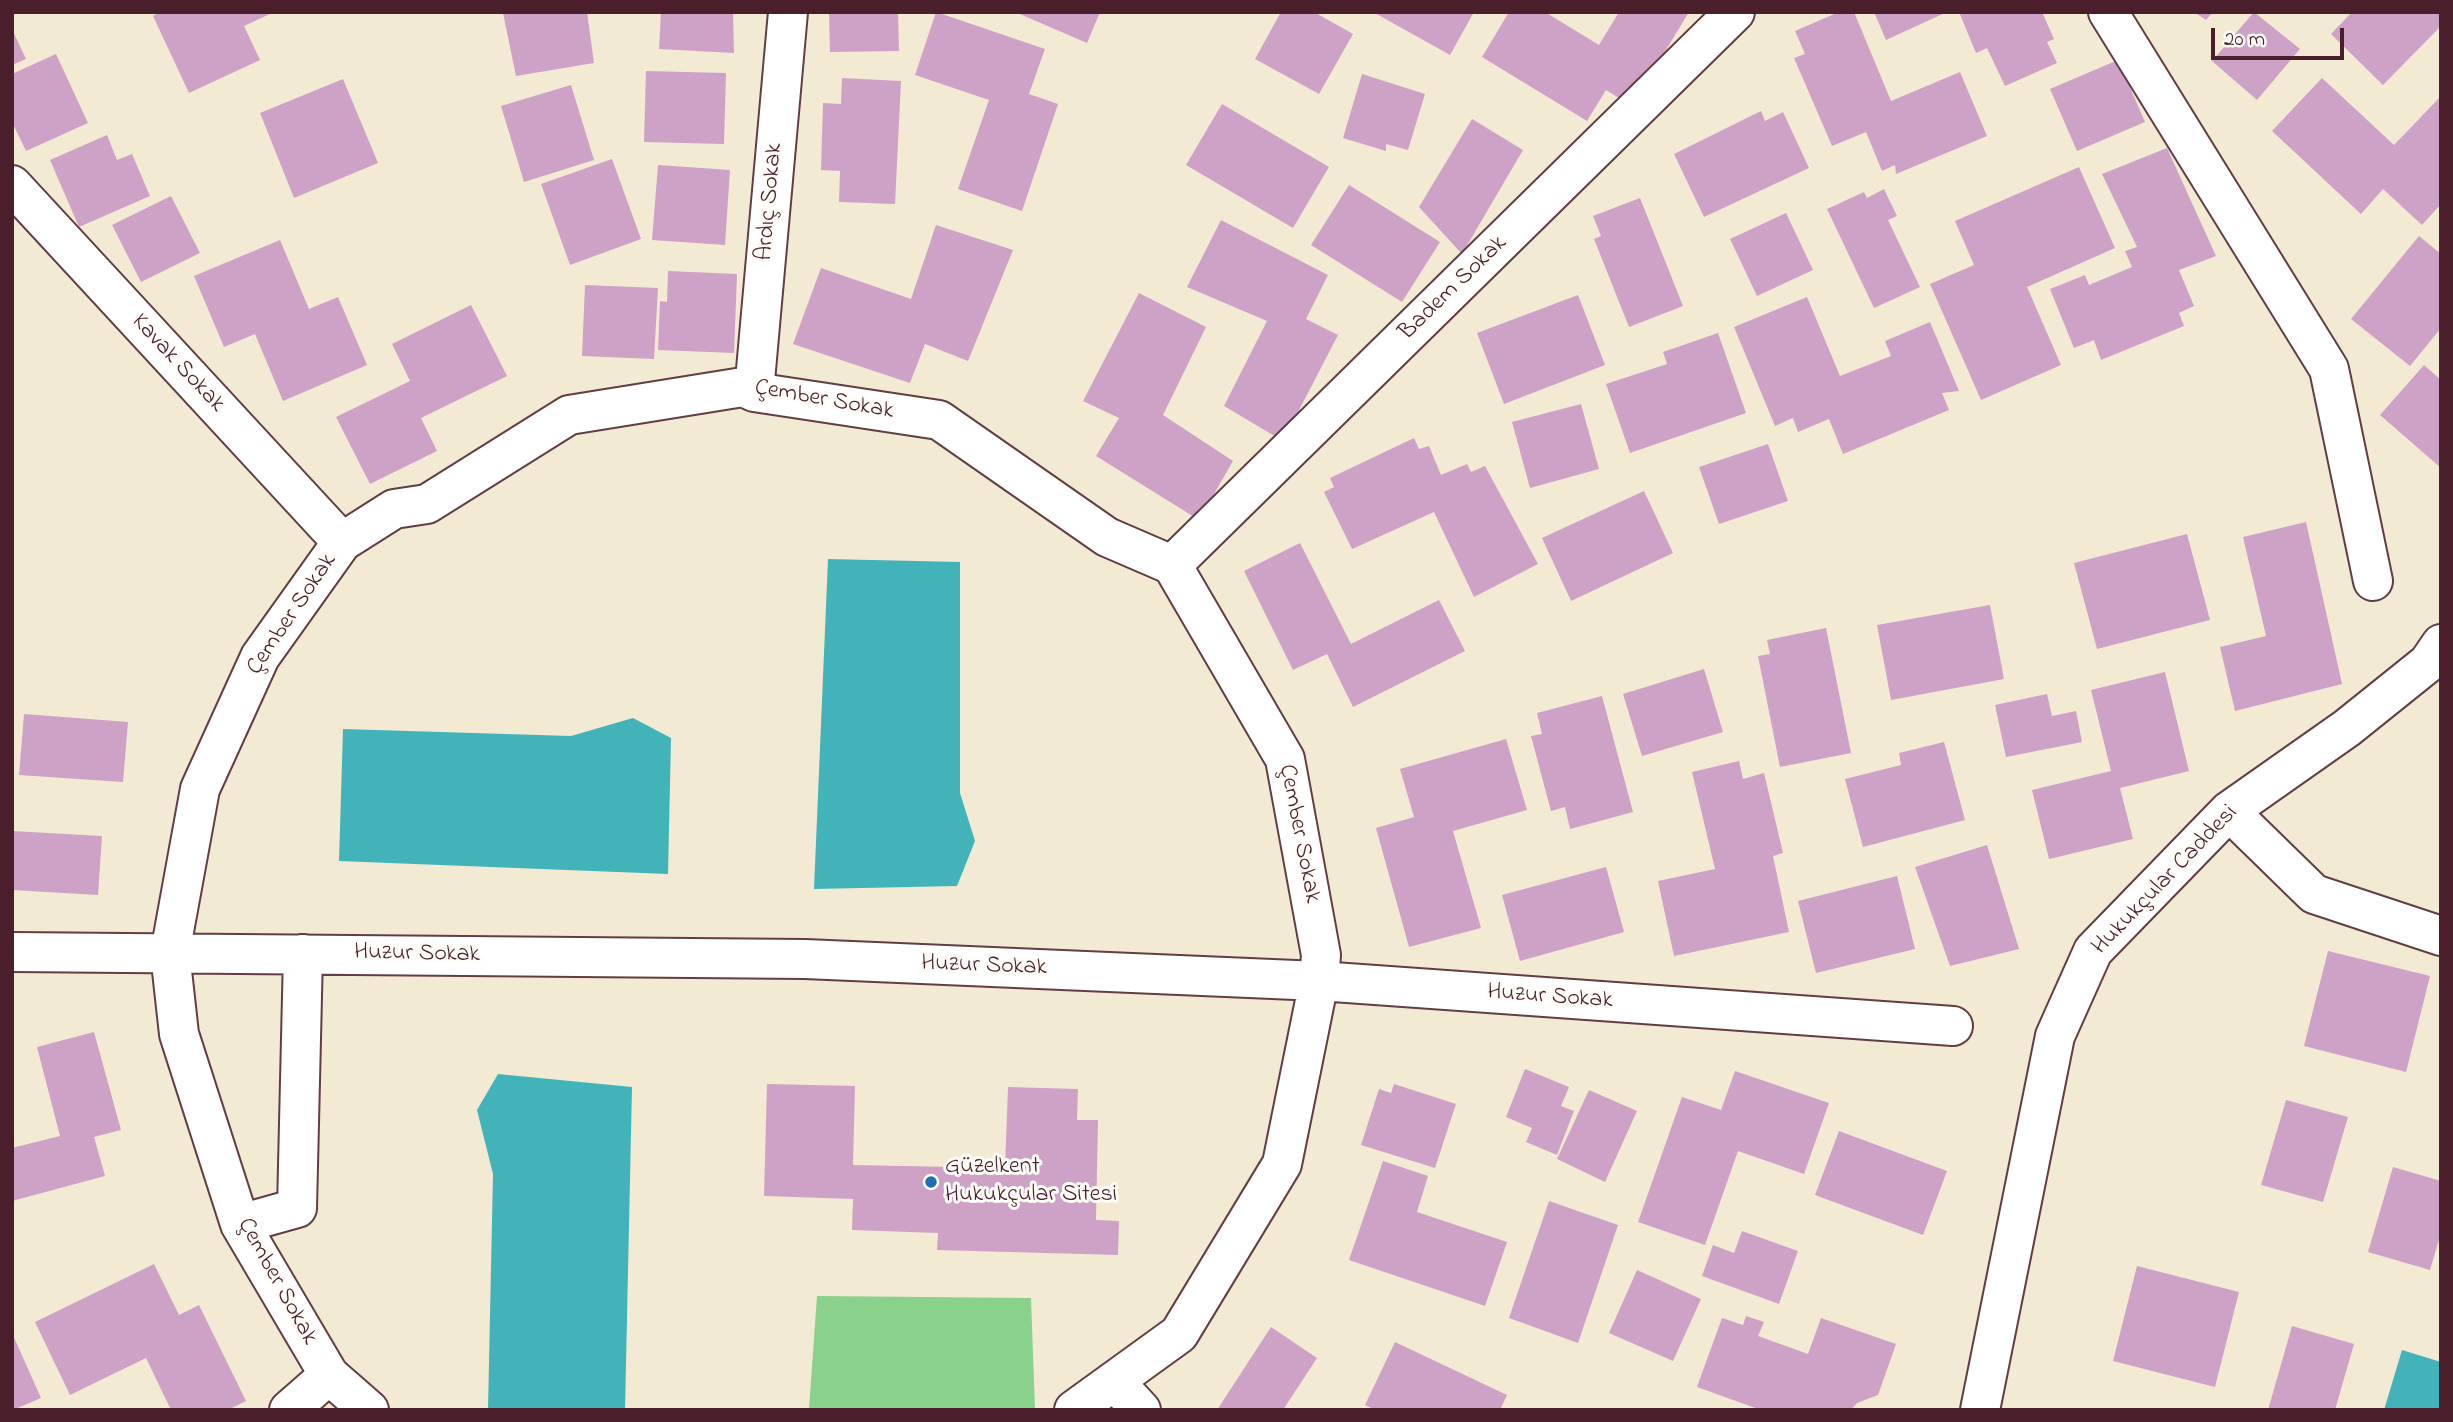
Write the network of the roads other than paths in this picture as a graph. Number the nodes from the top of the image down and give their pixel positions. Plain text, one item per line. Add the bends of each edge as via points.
1 (788, 12) edge
2 (1735, 12) edge
3 (2108, 12) edge
4 (12, 185) edge
5 (754, 392) junction
6 (342, 542) junction
7 (1172, 565) junction
8 (2373, 581) dead end
9 (2441, 644) edge
10 (2229, 811) junction
11 (2441, 936) edge
12 (12, 952) edge
13 (170, 953) junction
14 (303, 954) junction
15 (1319, 981) junction
16 (1954, 1026) dead end
17 (240, 1224) junction
18 (329, 1376) junction
19 (1114, 1381) junction
20 (289, 1410) edge
21 (369, 1410) edge
22 (1074, 1410) edge
23 (1141, 1410) edge
24 (1980, 1410) edge

1 - 5 street, Ardıç Sokak
2 - 7 street, Badem Sokak
3 - 8 street via 2329,369
4 - 6 street, Kavak Sokak
5 - 6 street, Çember Sokak via 743,387 569,415 427,504 394,509
5 - 7 street, Çember Sokak via 939,420 1107,537
6 - 13 street, Çember Sokak via 260,657 200,789
7 - 15 street, Çember Sokak via 1285,759 1321,955
9 - 10 street, Hukukçular Caddesi via 2428,663 2347,728
10 - 11 street via 2314,894
10 - 24 street, Hukukçular Caddesi via 2093,951 2055,1036
12 - 13 street, Huzur Sokak
13 - 14 street, Huzur Sokak
13 - 17 street, Çember Sokak via 179,1034
14 - 15 street, Huzur Sokak via 805,959
14 - 17 street via 297,1208
15 - 16 street, Huzur Sokak
15 - 19 street, Çember Sokak via 1282,1164 1179,1334
17 - 18 street, Çember Sokak
18 - 20 street
18 - 21 street, Çember Sokak
19 - 22 street, Çember Sokak
19 - 23 street

